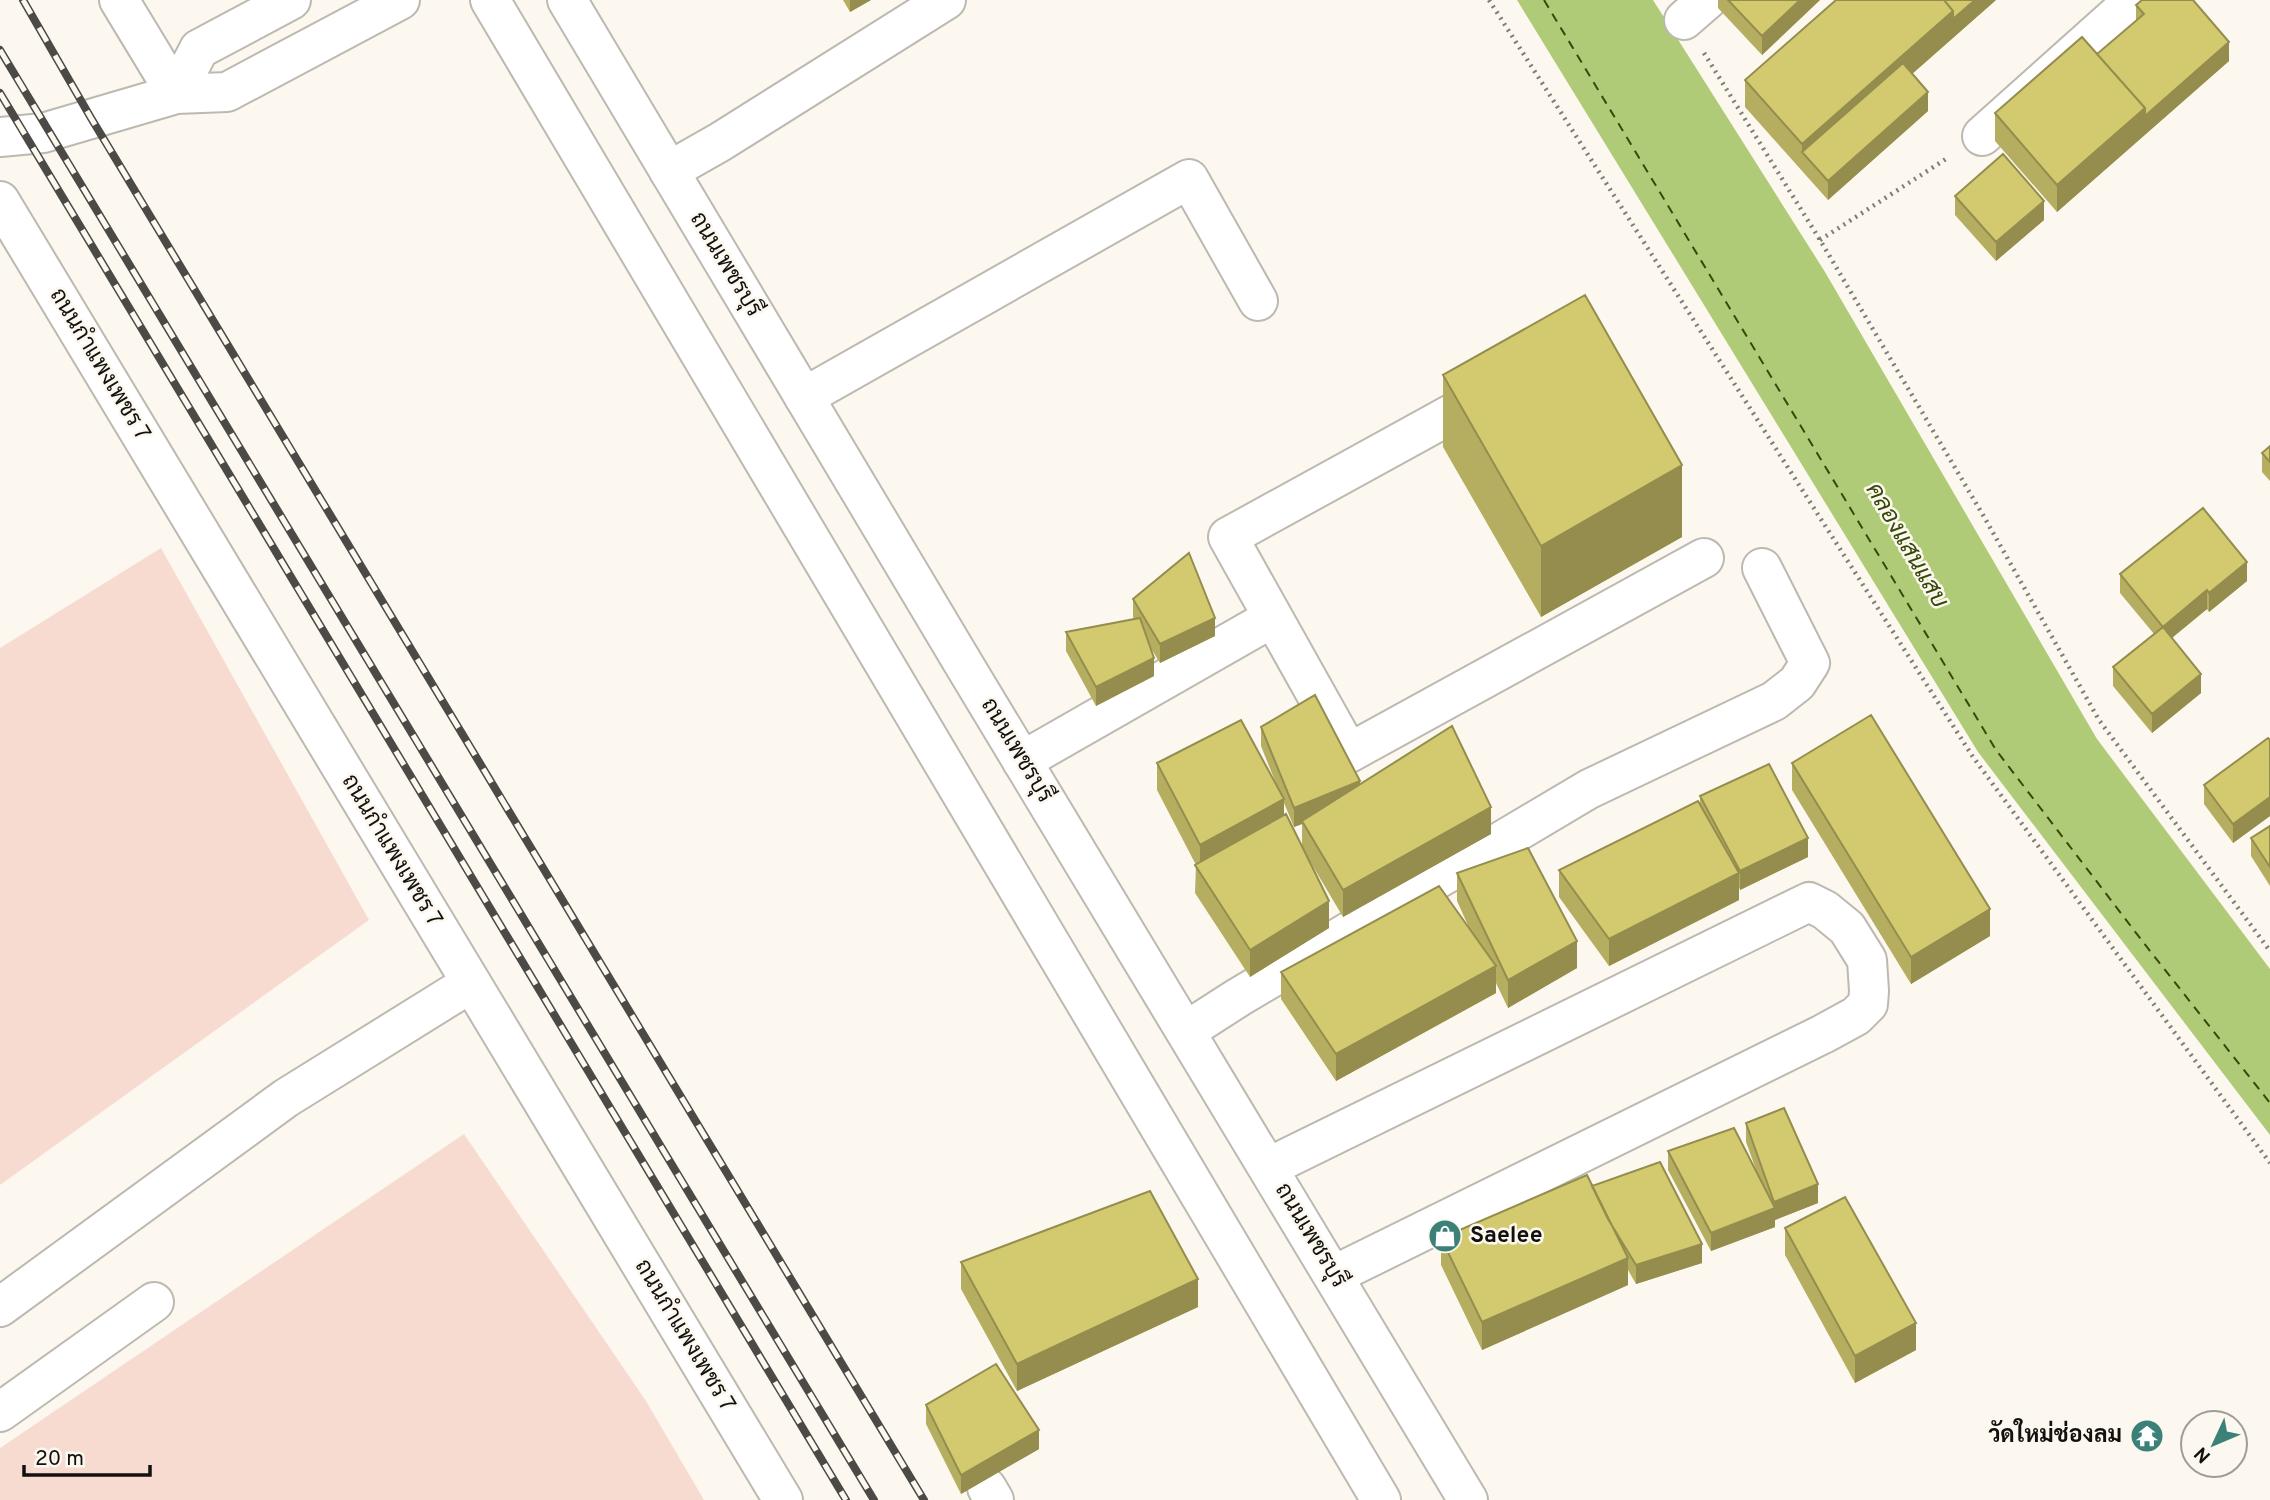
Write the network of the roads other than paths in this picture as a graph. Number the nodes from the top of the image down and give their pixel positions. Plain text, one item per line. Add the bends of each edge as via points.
1 (119, 0) edge
2 (291, 0) edge
3 (400, 0) edge
4 (490, 0) edge
5 (567, 0) edge
6 (946, 0) edge
7 (2134, 0) edge
8 (176, 94) junction
9 (1982, 136) road end
10 (0, 137) edge
11 (669, 171) junction
12 (0, 201) edge
13 (1258, 301) dead end
14 (1518, 378) edge
15 (804, 397) junction
16 (1704, 558) dead end
17 (1762, 568) dead end
18 (1272, 618) junction
19 (1022, 761) junction
20 (471, 983) junction
21 (1186, 1031) junction
22 (1269, 1167) junction
23 (1334, 1275) junction
24 (154, 1302) dead end
25 (0, 1307) edge
26 (0, 1412) edge
27 (783, 1500) edge
28 (1381, 1500) edge
29 (1468, 1500) edge

1 - 8 main road
2 - 8 main road via 199,49
3 - 8 main road via 227,92
4 - 28 main road
5 - 11 main road, ถนนเพชรบุรี
6 - 11 main road
7 - 9 main road
8 - 10 main road via 43,132
11 - 15 main road, ถนนเพชรบุรี
12 - 20 main road, ถนนกำแพงเพชร 7
13 - 15 main road via 1189,180
14 - 18 main road via 1228,537
15 - 19 main road, ถนนเพชรบุรี
16 - 18 main road via 1349,753
17 - 21 main road via 1810,663 1797,683 1774,701 1589,789
18 - 19 main road
19 - 21 main road, ถนนเพชรบุรี
20 - 25 main road via 286,1098
20 - 27 main road, ถนนกำแพงเพชร 7
21 - 22 main road, ถนนเพชรบุรี
22 - 23 main road, ถนนเพชรบุรี
22 - 23 main road via 1809,902 1847,928 1867,960 1868,1003 1856,1016
23 - 29 main road, ถนนเพชรบุรี
24 - 26 main road

